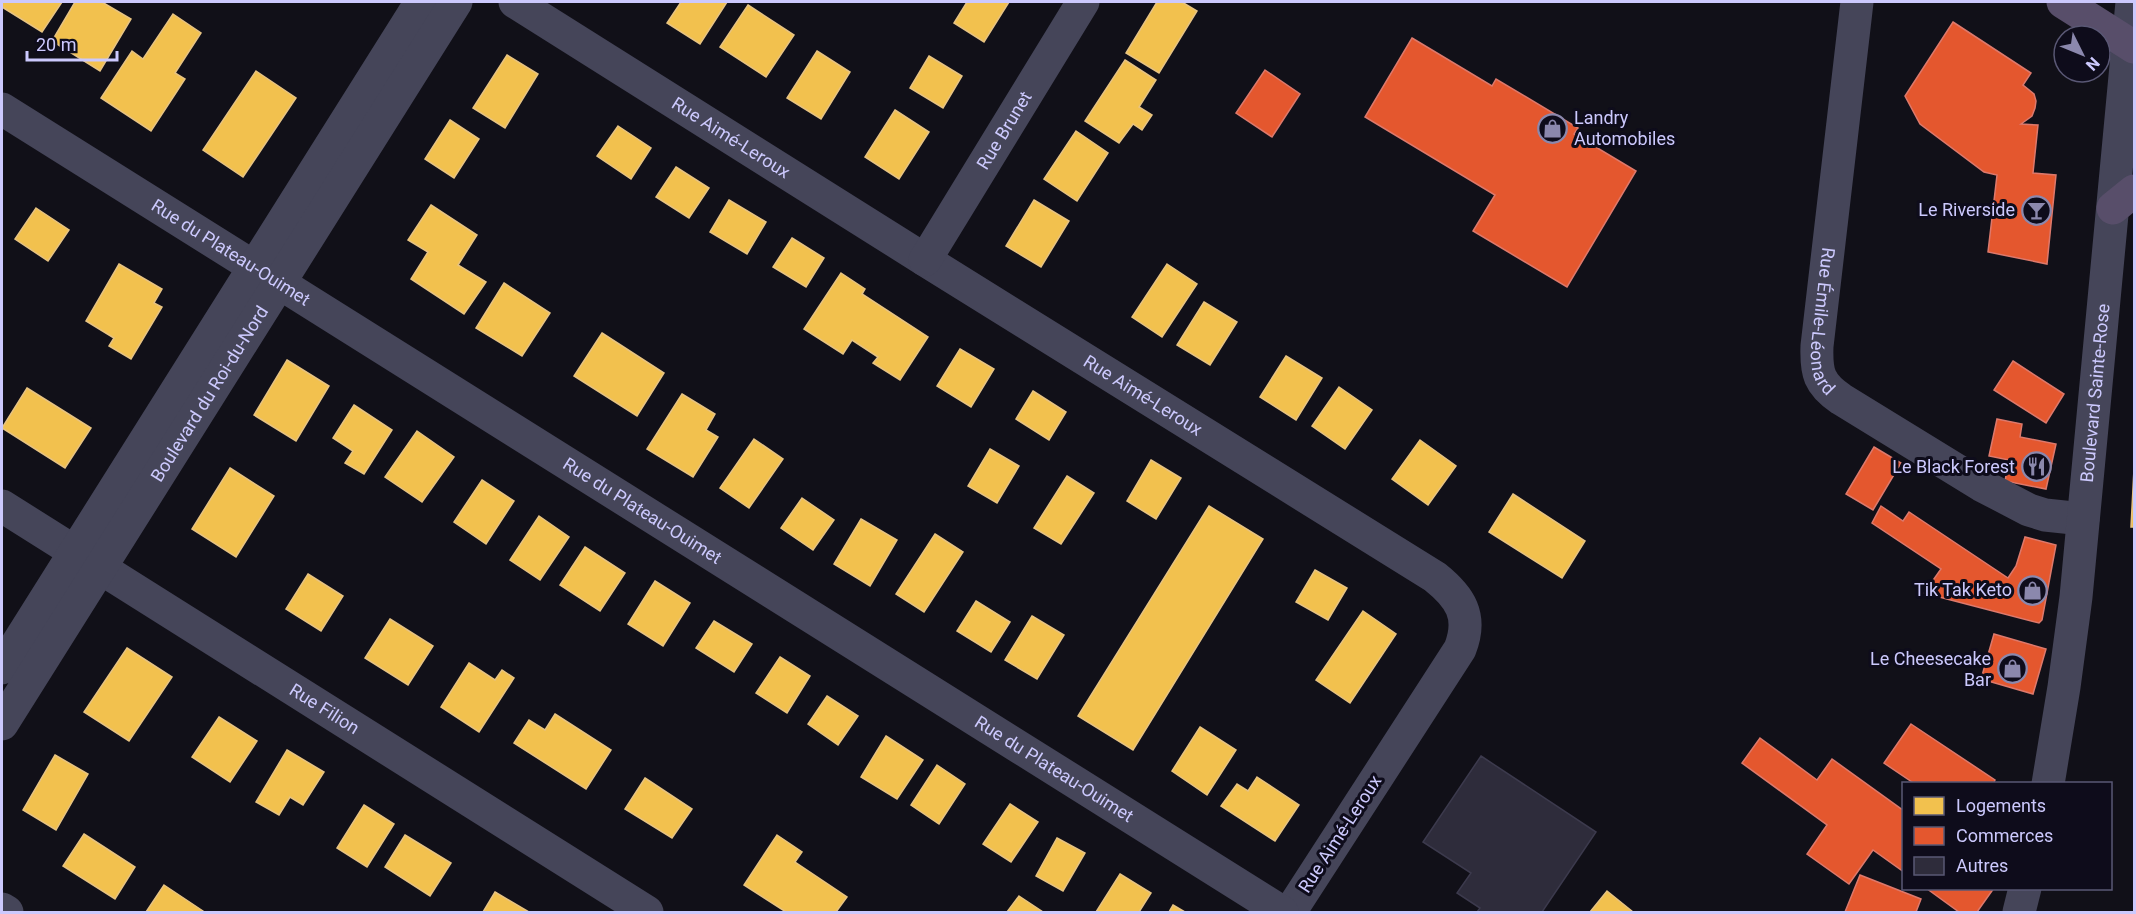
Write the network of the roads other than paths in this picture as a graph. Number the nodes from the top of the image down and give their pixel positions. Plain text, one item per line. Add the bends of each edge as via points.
1 (421, 2) edge
2 (456, 2) edge
3 (515, 2) edge
4 (1083, 2) edge
5 (1857, 2) edge
6 (2063, 2) edge
7 (2132, 2) edge
8 (2131, 45) edge
9 (2, 109) edge
10 (2124, 199) edge
11 (926, 260) junction
12 (267, 276) junction
13 (2, 506) edge
14 (2083, 519) junction
15 (87, 560) junction
16 (2, 668) edge
17 (2, 724) edge
18 (2048, 782) edge
19 (2024, 890) edge
20 (2, 909) edge
21 (7, 912) edge
22 (647, 912) edge
23 (1282, 912) edge
24 (1290, 912) edge
25 (2019, 912) edge

1 - 12 street, Boulevard du Roi-du-Nord
2 - 12 street, Boulevard du Roi-du-Nord
3 - 11 street, Rue Aimé-Leroux
4 - 11 street, Rue Brunet
5 - 14 street, Rue Émile-Léonard via 1817,346 1820,379 1841,399 2013,502 2045,515
6 - 8 main road
7 - 8 street, Boulevard Sainte-Rose
8 - 10 street, Boulevard Sainte-Rose
9 - 12 street, Rue du Plateau-Ouimet
10 - 14 street, Boulevard Sainte-Rose
11 - 24 street, Rue Aimé-Leroux via 1435,577 1460,602 1465,626 1455,657
12 - 15 street, Boulevard du Roi-du-Nord
12 - 23 street, Rue du Plateau-Ouimet
13 - 15 street, Rue Filion
14 - 18 street, Boulevard Sainte-Rose via 2064,687
15 - 16 street, Boulevard du Roi-du-Nord
15 - 17 street, Boulevard du Roi-du-Nord
15 - 22 street, Rue Filion
19 - 25 street
20 - 21 street

